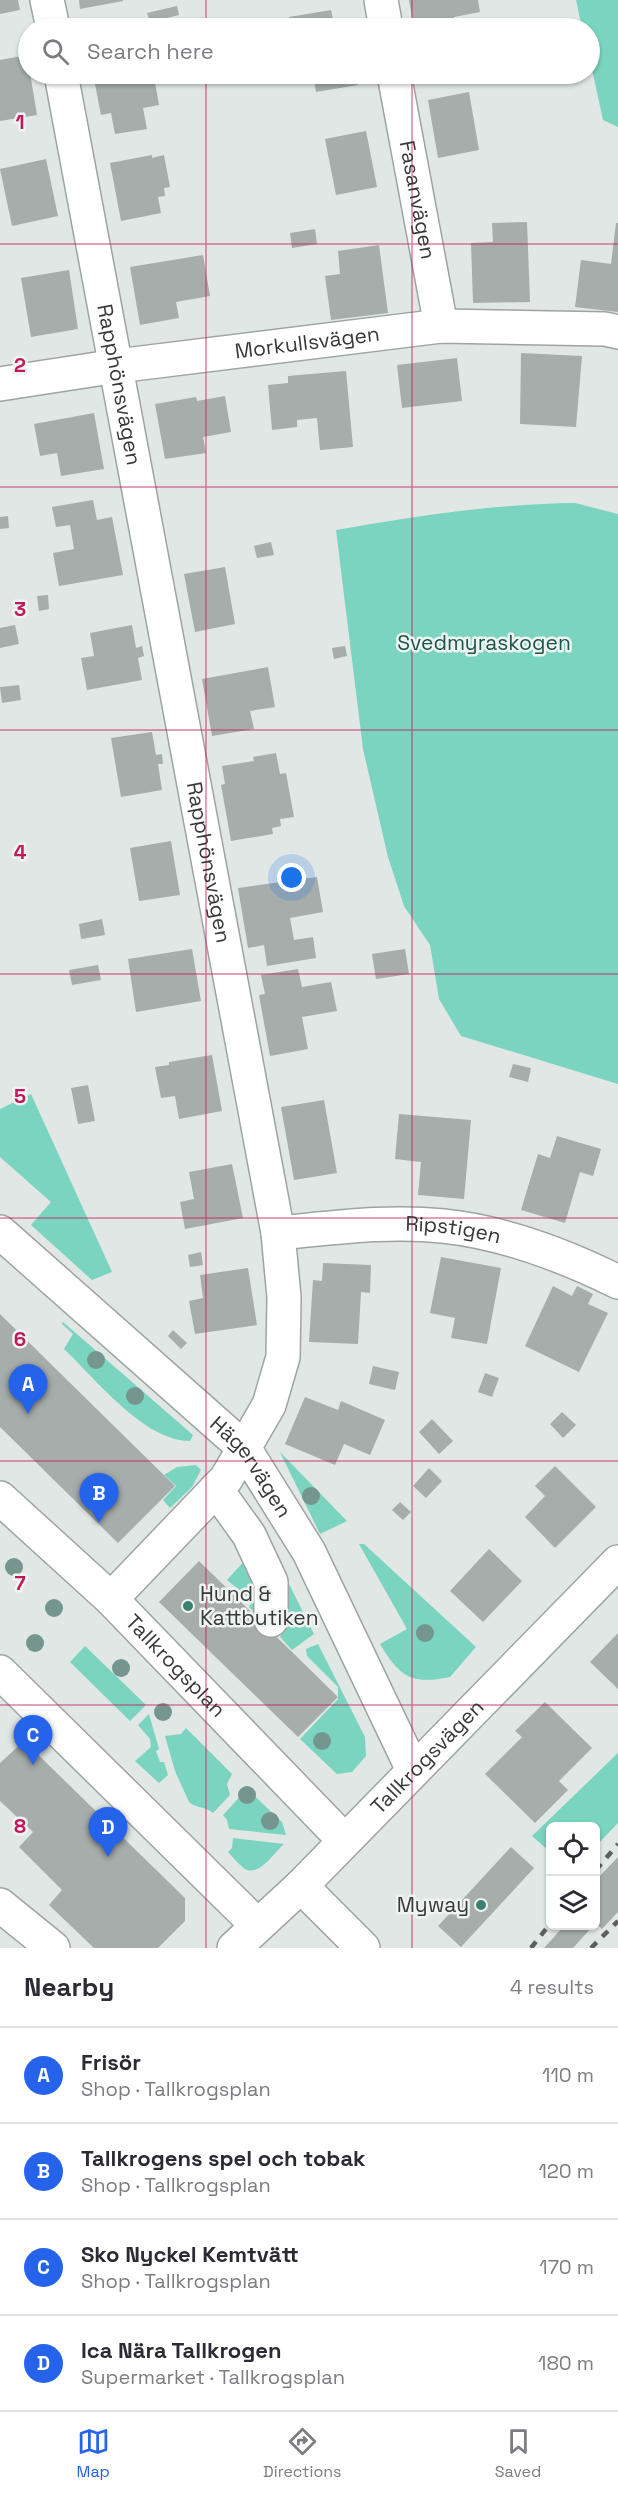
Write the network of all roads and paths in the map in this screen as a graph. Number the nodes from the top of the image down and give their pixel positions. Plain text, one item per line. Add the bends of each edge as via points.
1 (47, 0) edge
2 (381, 0) edge
3 (51, 18) edge
4 (384, 18) edge
5 (63, 84) edge
6 (396, 84) edge
7 (441, 326) junction
8 (618, 332) edge
9 (117, 366) junction
10 (0, 384) edge
11 (0, 1232) edge
12 (278, 1233) junction
13 (618, 1282) edge
14 (244, 1448) junction
15 (216, 1489) junction
16 (0, 1498) edge
17 (618, 1562) edge
18 (111, 1599) junction
19 (271, 1620) dead end
20 (7, 1692) edge
21 (413, 1770) junction
22 (344, 1840) junction
23 (301, 1886) junction
24 (0, 1905) edge
25 (257, 1925) junction
26 (53, 1948) edge
27 (234, 1948) edge
28 (363, 1948) edge

1 - 3 street
2 - 4 street
5 - 9 street, Rapphönsvägen
6 - 7 street, Fasanvägen
7 - 8 street, Morkullsvägen
7 - 9 street, Morkullsvägen
9 - 10 street, Morkullsvägen
9 - 12 street, Rapphönsvägen
11 - 14 street, Hägervägen
12 - 13 street, Ripstigen via 373,1224 444,1226 513,1240
12 - 14 street, Rapphönsvägen via 284,1297 283,1357 269,1406
14 - 15 street, Rapphönsvägen
14 - 21 street, Hägervägen via 309,1552
15 - 18 street, Rapphönsvägen
15 - 19 street via 249,1535 271,1582
16 - 18 street, Tallkrogsplan
17 - 21 street, Tallkrogsvägen
18 - 22 street, Tallkrogsplan
20 - 25 street
21 - 22 street, Tallkrogsvägen
22 - 23 street, Tallkrogsvägen
23 - 25 street, Tallkrogsvägen
23 - 28 street
24 - 26 street
25 - 27 street, Tallkrogsvägen

